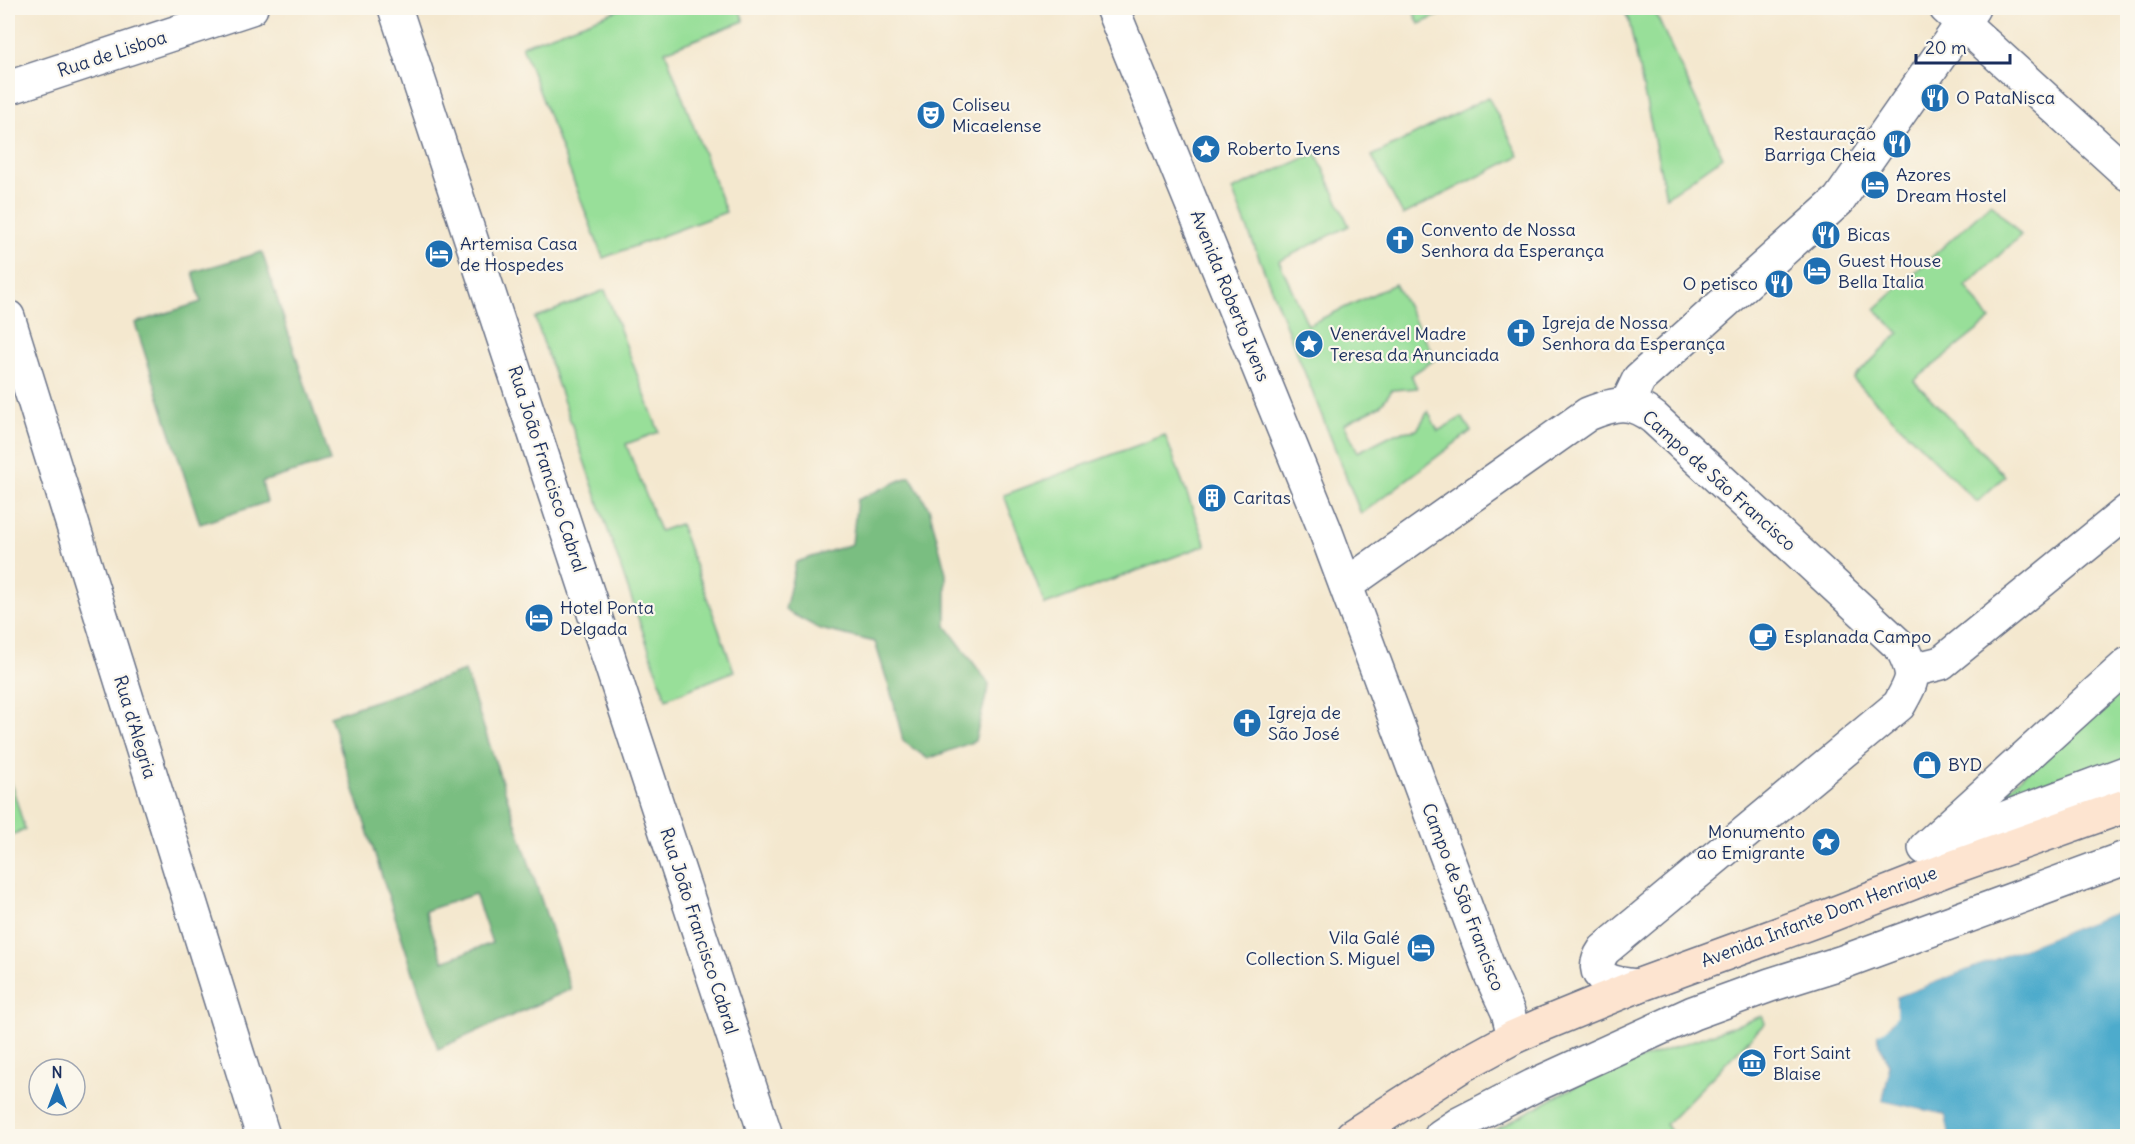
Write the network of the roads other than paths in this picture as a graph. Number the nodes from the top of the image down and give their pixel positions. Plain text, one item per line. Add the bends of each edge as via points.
1 (251, 8) edge
2 (395, 8) edge
3 (1113, 8) edge
4 (1961, 12) edge
5 (8, 88) edge
6 (2127, 174) edge
7 (8, 317) edge
8 (1627, 404) junction
9 (2127, 511) edge
10 (1346, 585) junction
11 (2127, 664) edge
12 (1913, 670) junction
13 (2127, 772) edge
14 (2127, 805) edge
15 (2127, 857) edge
16 (1637, 986) junction
17 (1514, 1037) junction
18 (263, 1137) edge
19 (766, 1137) edge
20 (1352, 1137) edge
21 (1441, 1137) edge

1 - 5 street, Rua de Lisboa
2 - 19 street, Rua João Francisco Cabral
3 - 10 street, Avenida Roberto Ivens
4 - 6 street
4 - 8 street via 1839,200 1639,379
7 - 18 street, Rua d'Alegria
8 - 10 street, Campo de São Francisco via 1588,414
8 - 12 street, Campo de São Francisco via 1654,418 1881,627 1902,648
9 - 12 street via 1941,663
10 - 17 street, Campo de São Francisco via 1508,1012
11 - 13 street via 1925,848
12 - 16 street via 1910,686 1899,705 1604,950 1597,966 1601,975 1607,981
14 - 16 main road, Avenida Infante Dom Henrique
15 - 21 street via 1693,1014 1533,1086
16 - 17 main road, Avenida Infante Dom Henrique
17 - 20 main road, Avenida Infante Dom Henrique via 1461,1066

